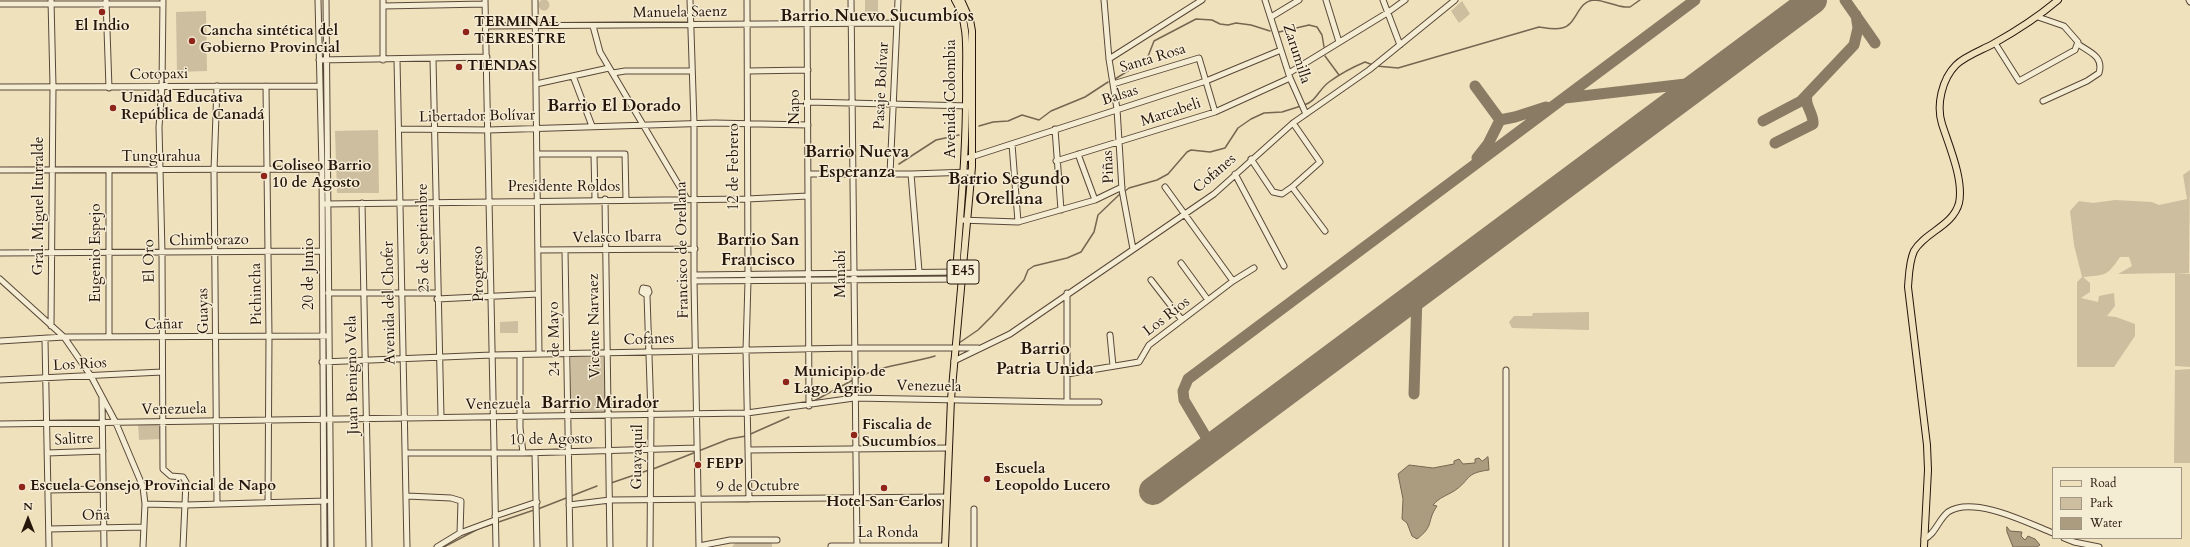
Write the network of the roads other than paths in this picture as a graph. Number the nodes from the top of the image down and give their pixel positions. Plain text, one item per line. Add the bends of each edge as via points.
1 (318, 0) edge
2 (326, 0) edge
3 (535, 0) edge
4 (690, 0) edge
5 (747, 0) edge
6 (808, 0) edge
7 (851, 0) edge
8 (898, 0) edge
9 (955, 0) edge
10 (961, 0) edge
11 (1104, 0) edge
12 (1202, 0) edge
13 (1265, 0) edge
14 (1299, 0) edge
15 (1326, 0) edge
16 (1383, 0) edge
17 (1405, 0) edge
18 (1455, 0) edge
19 (2058, 0) edge
20 (51, 2) edge
21 (106, 2) edge
22 (163, 2) edge
23 (433, 2) edge
24 (485, 2) edge
25 (1447, 2) edge
26 (383, 3) edge
27 (0, 4) edge
28 (1387, 13) junction
29 (1271, 17) junction
30 (2038, 18) junction
31 (852, 23) junction
32 (898, 23) junction
33 (747, 24) junction
34 (808, 24) junction
35 (690, 25) junction
36 (486, 26) junction
37 (536, 26) junction
38 (593, 26) junction
39 (1339, 42) junction
40 (1995, 43) junction
41 (2078, 44) junction
42 (1400, 45) junction
43 (1281, 50) junction
44 (487, 57) junction
45 (433, 58) junction
46 (397, 59) junction
47 (1109, 59) junction
48 (319, 60) junction
49 (327, 60) junction
50 (383, 60) junction
51 (609, 68) junction
52 (808, 70) junction
53 (692, 71) junction
54 (748, 71) junction
55 (613, 73) junction
56 (1289, 75) junction
57 (573, 76) junction
58 (1206, 81) junction
59 (536, 84) junction
60 (1113, 84) junction
61 (53, 86) junction
62 (162, 86) junction
63 (217, 86) junction
64 (266, 86) junction
65 (319, 86) junction
66 (0, 87) edge
67 (109, 88) junction
68 (2043, 101) dead end
69 (808, 102) junction
70 (853, 104) junction
71 (894, 105) junction
72 (970, 106) junction
73 (1117, 109) junction
74 (1215, 112) junction
75 (1306, 114) junction
76 (694, 123) junction
77 (1293, 123) junction
78 (747, 124) junction
79 (644, 125) junction
80 (808, 125) junction
81 (592, 126) junction
82 (536, 128) junction
83 (399, 129) junction
84 (1055, 129) junction
85 (436, 130) junction
86 (488, 130) junction
87 (1120, 143) junction
88 (1012, 144) junction
89 (536, 154) junction
90 (1078, 154) junction
91 (594, 155) junction
92 (968, 159) junction
93 (1251, 159) junction
94 (1056, 161) junction
95 (160, 169) junction
96 (322, 169) junction
97 (0, 170) edge
98 (53, 170) junction
99 (109, 170) junction
100 (214, 170) junction
101 (268, 170) junction
102 (964, 172) junction
103 (972, 172) junction
104 (808, 174) junction
105 (853, 174) junction
106 (890, 174) junction
107 (912, 174) junction
108 (1235, 174) junction
109 (1122, 187) junction
110 (1165, 187) dead end
111 (1292, 187) junction
112 (808, 196) junction
113 (687, 198) junction
114 (595, 199) junction
115 (606, 199) junction
116 (695, 199) junction
117 (746, 199) junction
118 (626, 200) junction
119 (1095, 200) junction
120 (490, 201) junction
121 (537, 201) junction
122 (436, 202) junction
123 (362, 203) junction
124 (322, 204) junction
125 (328, 204) junction
126 (400, 204) junction
127 (1061, 210) junction
128 (1184, 214) junction
129 (960, 220) junction
130 (968, 221) junction
131 (1018, 222) junction
132 (1325, 231) dead end
133 (695, 249) junction
134 (1133, 249) junction
135 (538, 250) junction
136 (605, 250) junction
137 (322, 251) junction
138 (565, 251) junction
139 (215, 252) junction
140 (268, 252) junction
141 (0, 253) edge
142 (162, 253) junction
143 (52, 254) junction
144 (108, 254) junction
145 (1181, 263) dead end
146 (1284, 266) dead end
147 (1254, 268) dead end
148 (919, 271) junction
149 (854, 272) junction
150 (956, 272) junction
151 (963, 272) junction
152 (807, 273) junction
153 (748, 274) junction
154 (694, 275) junction
155 (0, 279) edge
156 (962, 279) junction
157 (807, 280) junction
158 (854, 280) junction
159 (1152, 280) dead end
160 (748, 281) junction
161 (1233, 281) junction
162 (694, 282) junction
163 (402, 292) junction
164 (328, 293) junction
165 (363, 293) junction
166 (437, 293) junction
167 (1067, 293) junction
168 (538, 294) junction
169 (647, 295) dead end
170 (492, 296) junction
171 (437, 299) junction
172 (1208, 300) junction
173 (1182, 320) junction
174 (51, 326) junction
175 (1110, 335) dead end
176 (216, 336) junction
177 (270, 336) junction
178 (322, 336) junction
179 (329, 336) junction
180 (109, 337) junction
181 (162, 337) junction
182 (64, 338) junction
183 (45, 340) junction
184 (0, 341) edge
185 (854, 348) junction
186 (955, 348) junction
187 (978, 348) junction
188 (808, 349) junction
189 (746, 350) junction
190 (697, 351) junction
191 (649, 353) junction
192 (540, 354) junction
193 (568, 354) junction
194 (608, 354) junction
195 (492, 355) junction
196 (520, 355) junction
197 (439, 358) junction
198 (403, 359) junction
199 (364, 360) junction
200 (954, 361) junction
201 (322, 362) junction
202 (328, 362) junction
203 (1113, 366) junction
204 (1506, 370) dead end
205 (162, 372) junction
206 (1067, 374) junction
207 (91, 376) junction
208 (46, 379) junction
209 (0, 380) edge
210 (102, 397) junction
211 (854, 398) junction
212 (950, 398) junction
213 (1067, 402) junction
214 (1099, 402) dead end
215 (809, 406) junction
216 (697, 413) junction
217 (747, 413) junction
218 (651, 415) junction
219 (568, 416) junction
220 (608, 416) junction
221 (441, 417) junction
222 (493, 417) junction
223 (521, 417) junction
224 (404, 418) junction
225 (365, 419) junction
226 (322, 420) junction
227 (329, 420) junction
228 (216, 421) junction
229 (269, 421) junction
230 (163, 422) junction
231 (46, 423) junction
232 (116, 423) junction
233 (0, 424) edge
234 (102, 424) junction
235 (697, 448) junction
236 (948, 448) junction
237 (855, 449) junction
238 (609, 450) junction
239 (650, 450) junction
240 (749, 450) junction
241 (103, 451) junction
242 (494, 452) junction
243 (568, 452) junction
244 (47, 453) junction
245 (405, 453) junction
246 (524, 453) junction
247 (535, 453) junction
248 (104, 489) junction
249 (48, 490) junction
250 (407, 496) junction
251 (947, 497) junction
252 (856, 498) junction
253 (749, 499) junction
254 (610, 500) junction
255 (650, 500) junction
256 (698, 500) junction
257 (323, 501) junction
258 (331, 501) junction
259 (537, 502) junction
260 (268, 503) junction
261 (145, 504) junction
262 (217, 504) junction
263 (186, 505) junction
264 (569, 505) junction
265 (974, 509) dead end
266 (495, 518) junction
267 (104, 527) junction
268 (144, 527) junction
269 (49, 529) junction
270 (460, 533) junction
271 (2052, 534) edge
272 (1924, 539) junction
273 (2066, 539) edge
274 (730, 540) junction
275 (777, 540) dead end
276 (2075, 545) edge
277 (699, 546) edge
278 (831, 546) edge
279 (49, 547) edge
280 (104, 547) edge
281 (143, 547) edge
282 (183, 547) edge
283 (324, 547) edge
284 (331, 547) edge
285 (369, 547) edge
286 (407, 547) edge
287 (437, 547) edge
288 (496, 547) edge
289 (537, 547) edge
290 (570, 547) edge
291 (610, 547) edge
292 (650, 547) edge
293 (730, 547) edge
294 (857, 547) edge
295 (945, 547) edge
296 (974, 547) edge
297 (1506, 547) edge
298 (1924, 547) edge
299 (1927, 547) edge
300 (2099, 547) edge

1 - 48 street, 20 de Junio
2 - 49 street, 20 de Junio
3 - 37 street
4 - 35 street, Francisco de Orellana
5 - 33 street, 12 de Febrero
6 - 34 street, Napo
7 - 31 street, Manabí
8 - 32 street, Pasaje Bolívar
9 - 72 main road, Avenida Colombia / E45 via 964,20
10 - 72 main road, Avenida Colombia / E45 via 972,31
11 - 47 street, Piñas
12 - 47 street
13 - 29 street, Zarumilla
14 - 29 street
15 - 39 street
16 - 28 street
17 - 28 street, Marcabeli
18 - 25 street, Cofanes
19 - 30 main road
20 - 21 street
20 - 27 street
20 - 61 street, Gral. Miguel Iturralde
21 - 22 street
21 - 67 street
22 - 62 street, El Oro
23 - 24 street
23 - 26 street
24 - 36 street, Progreso
25 - 42 street, Cofanes
26 - 50 street
28 - 39 street, Marcabeli
28 - 42 street
29 - 43 street, Zarumilla
30 - 40 main road
30 - 41 street via 2064,26
31 - 32 street, Manuela Saenz
31 - 34 street, Manuela Saenz
31 - 70 street, Manabí
32 - 71 street, Pasaje Bolívar
33 - 34 street, Manuela Saenz
33 - 35 street, Manuela Saenz
33 - 54 street, 12 de Febrero
34 - 52 street, Napo
35 - 38 street, Manuela Saenz
35 - 53 street, Francisco de Orellana
36 - 37 street, Manuela Saenz
36 - 44 street, Progreso
37 - 38 street, Manuela Saenz
37 - 59 street
38 - 51 street via 596,44
39 - 56 street, Marcabeli
40 - 41 street via 2019,81 2070,54
40 - 272 main road via 1957,64 1948,76 1939,111 1955,167 1960,197 1949,220 1922,241 1915,250 1909,268 1908,287 1927,445
41 - 68 street via 2096,56 2100,65 2099,73
42 - 75 street, Cofanes
43 - 56 street, Zarumilla
43 - 58 street, Balsas
44 - 45 street
44 - 86 street, Progreso
45 - 46 street
45 - 85 street, 25 de Septiembre
46 - 50 street
46 - 83 street, Avenida del Chofer
47 - 60 street, Piñas
48 - 49 street
48 - 65 street, 20 de Junio
49 - 50 street
49 - 125 street, 20 de Junio
51 - 55 street
51 - 57 street
52 - 54 street
52 - 69 street, Napo
53 - 55 street
53 - 76 street, Francisco de Orellana
54 - 78 street, 12 de Febrero
55 - 79 street
56 - 74 street, Marcabeli
56 - 75 street, Zarumilla
57 - 59 street
57 - 81 street
58 - 60 street, Santa Rosa via 1199,58
58 - 73 street, Balsas
58 - 74 street
59 - 82 street
60 - 73 street, Piñas
61 - 66 street, Cotopaxi
61 - 67 street, Cotopaxi
61 - 98 street, Gral. Miguel Iturralde
62 - 63 street, Cotopaxi
62 - 67 street, Cotopaxi
62 - 95 street, El Oro via 159,127
63 - 64 street, Cotopaxi
63 - 100 street, Guayas
64 - 65 street, Cotopaxi
64 - 101 street, Pichincha
65 - 96 street, 20 de Junio
69 - 70 street
69 - 80 street, Napo
70 - 71 street
70 - 105 street, Manabí
71 - 72 street
71 - 106 street, Pasaje Bolívar
72 - 92 main road, Avenida Colombia / E45
73 - 84 street, Balsas
73 - 87 street, Piñas
74 - 87 street, Marcabeli
75 - 77 street, Cofanes
76 - 78 street, Libertador Bolívar
76 - 79 street, Libertador Bolívar
76 - 116 street, Francisco de Orellana
77 - 93 street, Cofanes
77 - 111 street via 1320,162
78 - 80 street, Libertador Bolívar
78 - 117 street, 12 de Febrero
79 - 81 street, Libertador Bolívar
79 - 113 street
80 - 104 street, Napo
81 - 82 street, Libertador Bolívar
82 - 86 street, Libertador Bolívar
82 - 89 street
83 - 85 street, Libertador Bolívar
83 - 126 street, Avenida del Chofer
84 - 88 street, Balsas
84 - 94 street
85 - 86 street, Libertador Bolívar
85 - 122 street, 25 de Septiembre
86 - 120 street, Progreso
87 - 90 street, Marcabeli
87 - 109 street, Piñas
88 - 92 street, Balsas
88 - 131 street
89 - 91 street
89 - 121 street
90 - 94 street, Marcabeli
90 - 119 street
91 - 114 street
91 - 118 street via 624,154
92 - 102 main road, Avenida Colombia / E45
92 - 103 main road, Avenida Colombia / E45
93 - 108 street, Cofanes
93 - 111 street via 1273,192 1282,194
94 - 127 street
95 - 99 street, Tungurahua
95 - 100 street, Tungurahua
95 - 142 street, El Oro
96 - 101 street, Tungurahua
96 - 124 street, 20 de Junio
97 - 98 street, Tungurahua
98 - 99 street, Tungurahua
98 - 143 street, Gral. Miguel Iturralde
99 - 144 street, Eugenio Espejo
100 - 101 street, Tungurahua
100 - 139 street, Guayas
101 - 140 street, Pichincha
102 - 103 street
102 - 107 street
102 - 129 main road, Avenida Colombia / E45
103 - 130 main road, Avenida Colombia / E45
104 - 105 street
104 - 112 street, Napo
105 - 106 street
105 - 149 street, Manabí
106 - 107 street
107 - 148 street
108 - 128 street, Cofanes via 1214,194
108 - 146 street
109 - 119 street
109 - 134 street, Piñas
110 - 128 street
111 - 132 street
112 - 117 street, Presidente Roldos
112 - 152 street, Napo
113 - 116 street, Presidente Roldos
113 - 118 street, Presidente Roldos
114 - 115 street, Presidente Roldos
114 - 121 street, Presidente Roldos
115 - 118 street, Presidente Roldos
115 - 136 street, Vicente Narvaez
116 - 117 street, Presidente Roldos
116 - 133 street, Francisco de Orellana
117 - 153 street, 12 de Febrero
119 - 127 street
120 - 121 street, Presidente Roldos
120 - 122 street, Presidente Roldos
120 - 170 street, Progreso
121 - 135 street
122 - 126 street, Presidente Roldos
122 - 166 street, 25 de Septiembre
123 - 125 street, Presidente Roldos
123 - 126 street, Presidente Roldos
123 - 165 street, Juan Benigno Vela
124 - 125 street, Presidente Roldos
124 - 137 street, 20 de Junio
125 - 164 street, 20 de Junio
126 - 163 street, Avenida del Chofer
127 - 131 street
128 - 134 street, Cofanes
128 - 161 street
129 - 130 street
129 - 150 main road, Avenida Colombia / E45
130 - 131 street
130 - 151 main road, Avenida Colombia / E45
133 - 136 street, Velasco Ibarra
133 - 154 street, Francisco de Orellana
134 - 167 street, Cofanes
135 - 138 street, Velasco Ibarra
135 - 168 street
136 - 138 street, Velasco Ibarra
136 - 194 street, Vicente Narvaez
137 - 140 street, Chimborazo
137 - 178 street, 20 de Junio
138 - 193 street, 24 de Mayo
139 - 140 street, Chimborazo
139 - 142 street, Chimborazo
139 - 176 street, Guayas
140 - 177 street, Pichincha
141 - 143 street, Chimborazo
142 - 144 street, Chimborazo
142 - 181 street, El Oro
143 - 144 street, Chimborazo
143 - 174 street, Gral. Miguel Iturralde
144 - 180 street, Eugenio Espejo
145 - 172 street
147 - 161 street, Los Rios
148 - 149 street
148 - 150 street
149 - 152 street
149 - 158 street, Manabí
150 - 151 street
151 - 156 main road, Avenida Colombia / E45
152 - 153 street
152 - 157 street, Napo
153 - 154 street
153 - 160 street, 12 de Febrero
154 - 162 street, Francisco de Orellana
155 - 174 street
156 - 158 street
156 - 186 main road, Avenida Colombia / E45
157 - 158 street
157 - 160 street
157 - 188 street, Napo
158 - 185 street, Manabí
159 - 173 street
160 - 162 street
160 - 189 street, 12 de Febrero
161 - 172 street, Los Rios
162 - 190 street, Francisco de Orellana
163 - 165 street
163 - 166 street
163 - 198 street, Avenida del Chofer
164 - 165 street
164 - 179 street, 20 de Junio
165 - 199 street, Juan Benigno Vela
166 - 171 street, 25 de Septiembre
167 - 187 street, Cofanes via 1010,334
167 - 206 street
168 - 170 street
168 - 192 street
169 - 191 street, Guayaquil
170 - 171 street
170 - 195 street, Progreso
171 - 197 street, 25 de Septiembre
172 - 173 street, Los Rios
173 - 203 street, Los Rios via 1149,345 1139,362
174 - 182 street
175 - 203 street
176 - 177 street, Cañar
176 - 181 street, Cañar
176 - 228 street, Guayas
177 - 178 street, Cañar
177 - 229 street, Pichincha
178 - 179 street, Cañar
178 - 201 street, 20 de Junio
179 - 202 street, 20 de Junio
180 - 181 street, Cañar
180 - 182 street, Cañar
181 - 205 street, El Oro
182 - 183 street, Cañar
182 - 207 street
183 - 184 street, Cañar
183 - 208 street
185 - 186 street, Cofanes
185 - 188 street, Cofanes
185 - 211 street, Manabí
186 - 187 street, Cofanes
186 - 200 main road, Avenida Colombia / E45
187 - 200 street, Cofanes
188 - 189 street, Cofanes
188 - 215 street, Napo
189 - 190 street, Cofanes
189 - 217 street, 12 de Febrero
190 - 191 street, Cofanes
190 - 216 street, Francisco de Orellana
191 - 194 street, Cofanes
191 - 218 street, Guayaquil
192 - 193 street, Cofanes
192 - 196 street, Cofanes
193 - 194 street, Cofanes
193 - 219 street, 24 de Mayo
194 - 220 street, Vicente Narvaez
195 - 196 street, Cofanes
195 - 197 street, Cofanes
195 - 222 street, Progreso
196 - 223 street
197 - 198 street, Cofanes
197 - 221 street, 25 de Septiembre
198 - 199 street, Cofanes
198 - 224 street, Avenida del Chofer
199 - 202 street, Cofanes
199 - 225 street, Juan Benigno Vela
200 - 212 main road, Avenida Colombia / E45
201 - 202 street, Cofanes
201 - 226 street, 20 de Junio
202 - 227 street, 20 de Junio
203 - 206 street, Los Rios
204 - 297 street
205 - 207 street, Los Rios
205 - 230 street, El Oro
206 - 213 street
207 - 208 street, Los Rios
207 - 210 street
208 - 209 street, Los Rios
208 - 231 street
210 - 232 street
210 - 234 street
211 - 212 street, Venezuela
211 - 215 street, Venezuela
211 - 237 street, Manabí
212 - 213 street, Venezuela
212 - 236 main road, Avenida Colombia / E45
213 - 214 street, Venezuela
215 - 217 street, Venezuela
216 - 217 street, Venezuela
216 - 218 street, Venezuela
216 - 235 street, Francisco de Orellana
217 - 240 street, 12 de Febrero
218 - 220 street, Venezuela
218 - 239 street, Guayaquil
219 - 220 street, Venezuela
219 - 223 street, Venezuela
219 - 243 street, 24 de Mayo
220 - 238 street, Vicente Narvaez
221 - 222 street, Venezuela
221 - 224 street, Venezuela
222 - 223 street, Venezuela
222 - 242 street, Progreso
223 - 246 street
224 - 225 street, Venezuela
224 - 245 street, Avenida del Chofer
225 - 227 street, Venezuela
225 - 285 street, Juan Benigno Vela
226 - 227 street, Venezuela
226 - 229 street, Venezuela
226 - 257 street, 20 de Junio
227 - 258 street, 20 de Junio
228 - 229 street, Venezuela
228 - 230 street, Venezuela
228 - 262 street, Guayas
229 - 260 street, Pichincha
230 - 232 street, Venezuela
230 - 263 street, El Oro via 163,470 171,476 183,477 186,482
231 - 233 street, Venezuela
231 - 234 street, Venezuela
231 - 244 street
232 - 234 street, Venezuela
232 - 261 street via 143,487
234 - 241 street
235 - 239 street, 10 de Agosto
235 - 256 street, Francisco de Orellana
236 - 237 street
236 - 251 main road, Avenida Colombia / E45
237 - 240 street
237 - 252 street, Manabí
238 - 239 street, 10 de Agosto
238 - 243 street, 10 de Agosto
238 - 254 street, Vicente Narvaez
239 - 255 street, Guayaquil
240 - 253 street
241 - 244 street, Salitre
241 - 248 street
242 - 245 street, 10 de Agosto
242 - 246 street, 10 de Agosto
242 - 266 street, Progreso
243 - 247 street, 10 de Agosto
243 - 264 street, 24 de Mayo
244 - 249 street
245 - 250 street, Avenida del Chofer
246 - 247 street, 10 de Agosto
247 - 259 street
248 - 249 street
248 - 267 street
249 - 269 street
250 - 270 street via 451,498 461,501
250 - 286 street, Avenida del Chofer
251 - 252 street, 9 de Octubre
251 - 295 main road, Avenida Colombia / E45
252 - 253 street, 9 de Octubre
252 - 294 street, Manabí
253 - 256 street, 9 de Octubre
254 - 255 street, 9 de Octubre
254 - 264 street, 9 de Octubre
254 - 291 street
255 - 256 street, 9 de Octubre
255 - 292 street, Guayaquil
256 - 277 street, Francisco de Orellana
257 - 258 street
257 - 260 street
257 - 283 street, 20 de Junio
258 - 284 street, 20 de Junio
259 - 266 street
259 - 289 street
260 - 262 street
261 - 263 street
261 - 268 street
262 - 263 street
263 - 282 street
264 - 290 street, 24 de Mayo
265 - 296 street
266 - 270 street
266 - 288 street, Progreso
267 - 268 street, Oña
267 - 269 street, Oña
267 - 280 street
268 - 281 street
269 - 279 street
270 - 287 street
271 - 272 street via 1986,509 1964,506 1948,512 1931,535
272 - 298 main road
273 - 276 street
274 - 275 street
274 - 277 street
274 - 293 street
276 - 300 street
278 - 294 street, La Ronda
294 - 295 street, La Ronda
298 - 299 street

